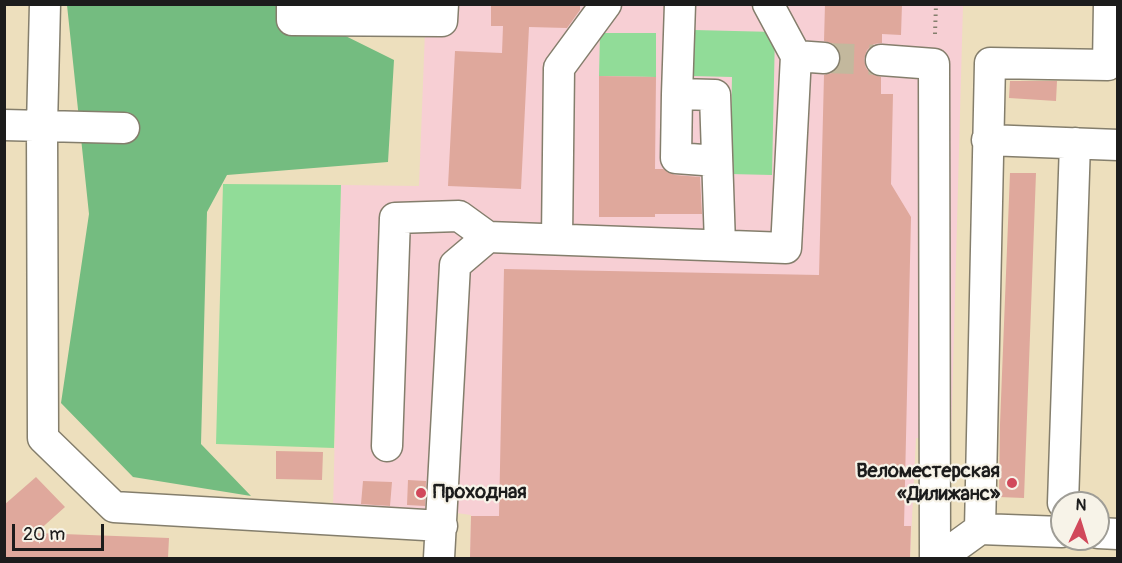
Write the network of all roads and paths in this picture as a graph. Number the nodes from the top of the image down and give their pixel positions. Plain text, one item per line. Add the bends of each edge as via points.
1 (45, 4) edge
2 (292, 4) edge
3 (443, 4) edge
4 (606, 4) edge
5 (681, 4) edge
6 (768, 4) edge
7 (1109, 4) edge
8 (881, 60) tunnel mouth
9 (677, 94) junction
10 (4, 125) edge
11 (42, 126) junction
12 (124, 128) dead end
13 (987, 140) junction
14 (1075, 143) junction
15 (1118, 145) edge
16 (717, 161) junction
17 (488, 237) junction
18 (557, 239) junction
19 (720, 245) junction
20 (387, 446) dead end
21 (1063, 491) edge
22 (442, 526) junction
23 (980, 529) junction
24 (1050, 532) edge
25 (439, 558) edge
26 (935, 558) edge
27 (940, 558) edge

1 - 11 lane
2 - 3 lane via 292,20 442,21
4 - 18 lane via 559,68
5 - 9 lane
6 - 19 lane via 810,57 786,248
7 - 13 lane via 1108,65 990,63
8 - 26 lane via 934,64
9 - 16 lane via 715,95
9 - 16 lane via 676,158
10 - 11 lane
11 - 12 lane
11 - 22 lane via 43,438 114,507
13 - 14 lane
13 - 23 lane
14 - 15 lane
14 - 21 lane
16 - 19 lane
17 - 18 lane
17 - 20 lane via 459,216 395,218
17 - 22 lane via 455,265
18 - 19 lane
22 - 25 lane
23 - 24 lane
23 - 27 lane

